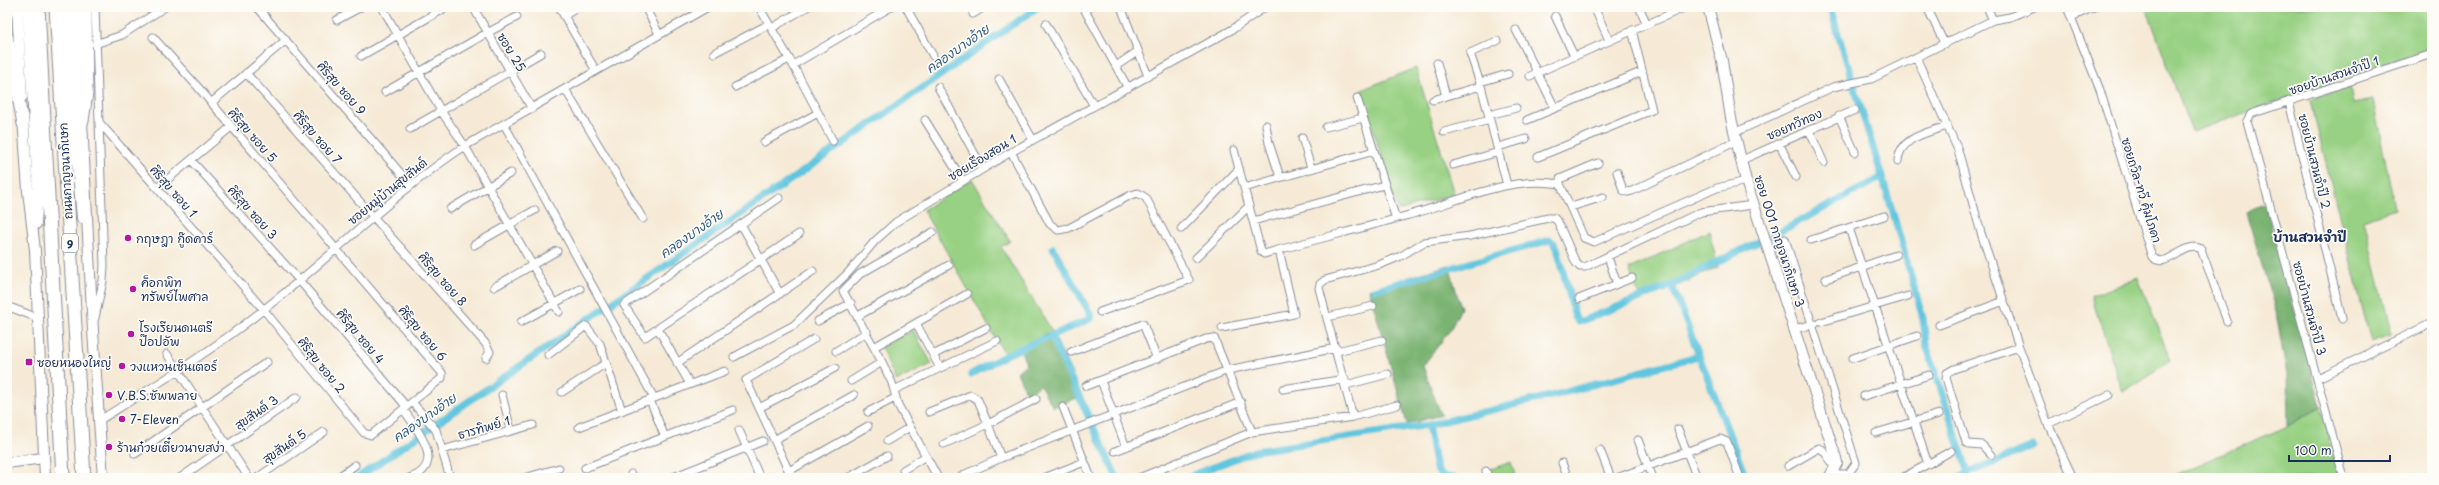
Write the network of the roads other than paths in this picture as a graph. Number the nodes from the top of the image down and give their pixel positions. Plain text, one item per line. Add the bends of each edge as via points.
1 (17, 7) edge
2 (27, 7) edge
3 (38, 7) edge
4 (56, 7) edge
5 (67, 7) edge
6 (76, 7) edge
7 (86, 7) edge
8 (95, 7) edge
9 (165, 7) edge
10 (257, 7) edge
11 (361, 7) edge
12 (382, 7) edge
13 (447, 7) edge
14 (473, 7) edge
15 (559, 7) edge
16 (578, 7) edge
17 (645, 7) edge
18 (708, 7) edge
19 (759, 7) edge
20 (807, 7) edge
21 (891, 7) edge
22 (906, 7) edge
23 (984, 7) edge
24 (1083, 7) edge
25 (1121, 7) edge
26 (1265, 7) edge
27 (1594, 7) edge
28 (1639, 7) edge
29 (1708, 7) edge
30 (1927, 7) edge
31 (1987, 7) edge
32 (2034, 7) edge
33 (2067, 7) edge
34 (2094, 7) edge
35 (1683, 8) edge
36 (973, 14) dead end
37 (564, 16) junction
38 (1555, 16) dead end
39 (517, 17) dead end
40 (2071, 17) junction
41 (337, 20) dead end
42 (1993, 20) junction
43 (1046, 24) dead end
44 (1647, 24) junction
45 (770, 26) junction
46 (1516, 30) dead end
47 (1632, 30) junction
48 (487, 32) junction
49 (659, 34) junction
50 (398, 35) junction
51 (7, 36) edge
52 (153, 37) dead end
53 (286, 40) junction
54 (1609, 40) junction
55 (1497, 41) dead end
56 (1944, 43) junction
57 (95, 44) junction
58 (1137, 52) junction
59 (541, 53) dead end
60 (714, 53) dead end
61 (2432, 54) edge
62 (361, 56) dead end
63 (933, 56) dead end
64 (1574, 56) junction
65 (1916, 57) junction
66 (789, 58) junction
67 (1437, 63) dead end
68 (793, 65) junction
69 (1116, 66) junction
70 (510, 71) junction
71 (596, 71) junction
72 (246, 72) junction
73 (1641, 72) junction
74 (420, 73) junction
75 (1537, 73) junction
76 (1508, 74) dead end
77 (1148, 76) junction
78 (1530, 76) dead end
79 (999, 79) dead end
80 (1480, 84) junction
81 (735, 87) dead end
82 (938, 87) dead end
83 (1128, 88) junction
84 (565, 89) junction
85 (385, 92) dead end
86 (1446, 96) junction
87 (1357, 98) dead end
88 (1433, 100) dead end
89 (2289, 102) junction
90 (211, 103) junction
91 (1094, 106) junction
92 (1516, 108) dead end
93 (1554, 108) junction
94 (532, 109) junction
95 (1855, 110) dead end
96 (441, 111) junction
97 (818, 113) junction
98 (1839, 116) junction
99 (1363, 118) junction
100 (1490, 118) junction
101 (925, 120) dead end
102 (1527, 120) dead end
103 (83, 121) junction
104 (2247, 121) joint
105 (99, 122) junction
106 (23, 124) junction
107 (504, 124) junction
108 (1266, 125) dead end
109 (1947, 126) junction
110 (231, 127) junction
111 (1326, 127) dead end
112 (410, 129) dead end
113 (1809, 130) junction
114 (1444, 132) dead end
115 (1736, 137) junction
116 (1302, 138) dead end
117 (1526, 139) dead end
118 (1033, 140) junction
119 (833, 141) dead end
120 (764, 142) dead end
121 (1779, 143) junction
122 (465, 146) junction
123 (1234, 150) dead end
124 (1374, 150) junction
125 (1498, 150) junction
126 (1011, 152) junction
127 (1855, 152) dead end
128 (1538, 157) dead end
129 (191, 160) junction
130 (1742, 160) junction
131 (1898, 162) dead end
132 (1598, 163) dead end
133 (1824, 163) dead end
134 (1453, 165) dead end
135 (1239, 168) junction
136 (1311, 168) junction
137 (983, 169) junction
138 (1617, 172) dead end
139 (510, 173) dead end
140 (1280, 177) junction
141 (1796, 177) dead end
142 (963, 181) junction
143 (1746, 181) junction
144 (410, 184) junction
145 (1560, 184) junction
146 (1384, 185) junction
147 (1507, 185) junction
148 (488, 187) junction
149 (157, 188) junction
150 (1244, 188) junction
151 (1603, 197) dead end
152 (779, 198) dead end
153 (1753, 205) junction
154 (1249, 206) junction
155 (1571, 207) junction
156 (450, 209) dead end
157 (535, 210) dead end
158 (373, 216) junction
159 (1884, 216) dead end
160 (643, 218) dead end
161 (1396, 219) junction
162 (1253, 221) junction
163 (741, 224) junction
164 (510, 225) junction
165 (1849, 228) junction
166 (1180, 229) dead end
167 (933, 232) dead end
168 (798, 234) dead end
169 (1785, 239) dead end
170 (1811, 240) dead end
171 (474, 245) dead end
172 (336, 247) junction
173 (35, 250) junction
174 (88, 250) junction
175 (1280, 250) junction
176 (557, 251) dead end
177 (1896, 255) dead end
178 (1608, 257) junction
179 (1196, 258) dead end
180 (761, 260) junction
181 (532, 264) junction
182 (949, 265) dead end
183 (1862, 266) junction
184 (813, 271) dead end
185 (1632, 278) dead end
186 (1826, 279) dead end
187 (299, 280) junction
188 (1618, 284) junction
189 (494, 287) dead end
190 (580, 289) dead end
191 (780, 294) junction
192 (967, 294) dead end
193 (1908, 296) dead end
194 (1578, 299) dead end
195 (2004, 301) junction
196 (554, 303) junction
197 (851, 303) junction
198 (1373, 306) dead end
199 (1875, 307) junction
200 (7, 310) edge
201 (264, 310) junction
202 (559, 312) dead end
203 (1100, 312) dead end
204 (858, 316) junction
205 (1328, 317) junction
206 (38, 318) junction
207 (2342, 319) dead end
208 (2227, 321) dead end
209 (521, 322) dead end
210 (818, 322) dead end
211 (916, 323) junction
212 (2432, 323) edge
213 (1816, 324) junction
214 (1939, 325) dead end
215 (986, 328) dead end
216 (1222, 328) dead end
217 (658, 329) junction
218 (1794, 329) junction
219 (93, 331) junction
220 (867, 332) junction
221 (1917, 336) dead end
222 (814, 338) dead end
223 (997, 340) dead end
224 (1382, 340) dead end
225 (1888, 345) junction
226 (874, 347) junction
227 (2019, 347) junction
228 (1336, 349) junction
229 (836, 351) dead end
230 (1070, 352) dead end
231 (167, 354) dead end
232 (548, 355) dead end
233 (933, 355) junction
234 (734, 357) dead end
235 (486, 358) dead end
236 (1853, 358) dead end
237 (1157, 359) junction
238 (267, 362) dead end
239 (882, 362) junction
240 (606, 363) junction
241 (677, 363) junction
242 (835, 368) dead end
243 (940, 368) junction
244 (1228, 370) junction
245 (725, 371) dead end
246 (178, 372) junction
247 (1388, 374) dead end
248 (1929, 375) dead end
249 (2318, 378) junction
250 (851, 381) dead end
251 (1100, 381) junction
252 (1345, 382) junction
253 (690, 384) junction
254 (1901, 384) junction
255 (1086, 386) dead end
256 (1284, 389) dead end
257 (894, 390) junction
258 (562, 392) dead end
259 (502, 395) dead end
260 (854, 395) dead end
261 (1864, 396) dead end
262 (2109, 396) dead end
263 (296, 397) dead end
264 (895, 398) junction
265 (652, 399) junction
266 (1036, 399) dead end
267 (1241, 402) junction
268 (1397, 405) dead end
269 (407, 406) junction
270 (1063, 407) dead end
271 (202, 408) junction
272 (759, 408) junction
273 (734, 410) dead end
274 (622, 411) junction
275 (868, 412) dead end
276 (929, 412) dead end
277 (1113, 414) junction
278 (1939, 414) dead end
279 (1353, 417) junction
280 (100, 420) junction
281 (1913, 421) junction
282 (988, 424) junction
283 (2048, 424) junction
284 (533, 425) dead end
285 (868, 426) dead end
286 (910, 426) junction
287 (579, 427) dead end
288 (1678, 429) dead end
289 (511, 430) junction
290 (739, 430) dead end
291 (1072, 430) junction
292 (324, 432) dead end
293 (1252, 432) junction
294 (364, 433) joint
295 (1876, 433) dead end
296 (664, 436) junction
297 (774, 440) junction
298 (1638, 440) dead end
299 (886, 441) dead end
300 (763, 442) dead end
301 (944, 444) dead end
302 (228, 446) junction
303 (1126, 447) junction
304 (747, 448) junction
305 (442, 450) junction
306 (1600, 450) dead end
307 (1115, 451) dead end
308 (1951, 451) dead end
309 (1687, 452) junction
310 (136, 454) dead end
311 (1991, 455) dead end
312 (887, 456) dead end
313 (926, 456) junction
314 (44, 458) junction
315 (1001, 458) junction
316 (1084, 462) junction
317 (7, 463) edge
318 (1562, 463) dead end
319 (1928, 464) junction
320 (355, 465) dead end
321 (1648, 466) junction
322 (1788, 466) dead end
323 (559, 468) dead end
324 (585, 468) dead end
325 (903, 470) dead end
326 (789, 471) junction
327 (1832, 473) edge
328 (961, 476) dead end
329 (45, 478) edge
330 (63, 478) edge
331 (84, 478) edge
332 (103, 478) edge
333 (180, 478) edge
334 (249, 478) edge
335 (257, 478) edge
336 (337, 478) edge
337 (409, 478) edge
338 (450, 478) edge
339 (524, 478) edge
340 (671, 478) edge
341 (760, 478) edge
342 (792, 478) edge
343 (848, 478) edge
344 (938, 478) edge
345 (1044, 478) edge
346 (1091, 478) edge
347 (1140, 478) edge
348 (1568, 478) edge
349 (1611, 478) edge
350 (1617, 478) edge
351 (1653, 478) edge
352 (1697, 478) edge
353 (1740, 478) edge
354 (1902, 478) edge
355 (2073, 478) edge
356 (2344, 478) edge

1 - 106 main road
2 - 173 main road via 38,188
3 - 330 highway, ถนนกาญจนาภิเษก / 9
4 - 331 highway, ถนนกาญจนาภิเษก / 9
5 - 174 main road via 81,212
6 - 103 main road
7 - 103 main road via 87,93
8 - 57 street
9 - 57 street via 122,35
10 - 53 street, ศิริสุข ซอย 9
11 - 41 street
12 - 50 street
13 - 50 street
14 - 48 street, ซอย 25
15 - 37 street
16 - 37 street
17 - 49 street
18 - 49 street, ซอยหมู่บ้านสุขสันต์
19 - 45 street
20 - 45 street
21 - 68 street
22 - 63 street
23 - 36 street
24 - 69 street
25 - 58 street
26 - 77 street, ซอยเรืองสอน 1 via 1233,29
27 - 54 street
28 - 44 street
29 - 115 main road, ซอย 001 กาญจนาภิเษก 3 via 1722,61
30 - 56 street
31 - 42 street
32 - 42 street via 2010,18
33 - 40 street, ซอยถวิล-ทวี คุ้มโภคา
34 - 40 street
35 - 44 street
37 - 71 street
38 - 64 street
39 - 48 street
40 - 208 street, ซอยถวิล-ทวี คุ้มโภคา via 2100,90 2152,257 2162,262 2192,247 2201,249
42 - 56 street
43 - 91 street
44 - 47 street
45 - 60 street
45 - 66 street
46 - 75 street
47 - 54 street
47 - 73 street
48 - 70 street, ซอย 25
48 - 74 street
49 - 71 street, ซอยหมู่บ้านสุขสันต์
50 - 62 street
50 - 74 street
51 - 106 main road
52 - 90 street, ศิริสุข ซอย 5
53 - 72 street
53 - 144 street, ศิริสุข ซอย 9
54 - 64 street
55 - 80 street via 1470,53
56 - 65 street
57 - 105 street
58 - 69 street
58 - 77 street
59 - 70 street
61 - 89 street, ซอยบ้านสวนจำปี 1
64 - 75 street
65 - 109 street
65 - 115 street via 1872,79 1833,87
66 - 68 street
66 - 81 street
67 - 86 street
68 - 97 street
69 - 83 street
70 - 94 street, ซอย 25
70 - 96 street
71 - 84 street, ซอยหมู่บ้านสุขสันต์
72 - 90 street
72 - 158 street, ศิริสุข ซอย 7
73 - 93 street
73 - 128 street via 1652,110
74 - 85 street
74 - 96 street
75 - 78 street
75 - 93 street
76 - 80 street
77 - 83 street, ซอยเรืองสอน 1
79 - 118 street
80 - 86 street
80 - 100 street
82 - 137 street
83 - 91 street, ซอยเรืองสอน 1
84 - 94 street, ซอยหมู่บ้านสุขสันต์
84 - 160 street
86 - 88 street
87 - 99 street
89 - 104 street, ซอยบ้านสวนจำปี 1 via 2251,114
89 - 207 street, ซอยบ้านสวนจำปี 2
90 - 110 street, ศิริสุข ซอย 5
91 - 118 street, ซอยเรืองสอน 1
92 - 100 street
93 - 102 street
94 - 107 street, ซอยหมู่บ้านสุขสันต์
95 - 98 street, ซอยทวีทอง
96 - 112 street
96 - 122 street
97 - 119 street
97 - 120 street
98 - 113 street, ซอยทวีทอง
98 - 127 street
99 - 111 street
99 - 124 street
100 - 114 street
100 - 125 street
101 - 142 street
103 - 174 main road
104 - 249 street, ซอยบ้านสวนจำปี 3
105 - 149 street, ศิริสุข ซอย 1
105 - 219 street via 104,266
106 - 173 main road
107 - 122 street, ซอยหมู่บ้านสุขสันต์
107 - 265 street
108 - 140 street
109 - 131 street via 1906,142 1899,153
109 - 195 street via 1963,163 1981,233
110 - 129 street
110 - 172 street, ศิริสุข ซอย 5
113 - 121 street, ซอยทวีทอง
113 - 133 street
115 - 130 main road, ซอย 001 กาญจนาภิเษก 3
115 - 138 street via 1627,192 1623,190
116 - 136 street
117 - 125 street
118 - 126 street, ซอยเรืองสอน 1
121 - 130 street, ซอยทวีทอง
121 - 141 street
122 - 144 street, ซอยหมู่บ้านสุขสันต์
122 - 148 street
123 - 135 street
124 - 136 street
124 - 146 street
125 - 134 street
125 - 147 street
126 - 137 street, ซอยเรืองสอน 1
126 - 203 street via 1050,224 1058,230 1069,228 1138,193 1146,198 1189,280
129 - 149 street
129 - 187 street, ศิริสุข ซอย 3
130 - 143 main road, ซอย 001 กาญจนาภิเษก 3
132 - 145 street via 1563,176
135 - 150 street
135 - 166 street
136 - 140 street
137 - 142 street, ซอยเรืองสอน 1
139 - 148 street
140 - 150 street
142 - 234 street, ซอยเรืองสอน 1 via 890,226 848,274 794,325
143 - 153 main road, ซอย 001 กาญจนาภิเษก 3
143 - 155 street via 1717,188 1594,242 1584,238
144 - 158 street, ซอยหมู่บ้านสุขสันต์
145 - 147 street via 1525,182
145 - 155 street
146 - 161 street
146 - 162 street
147 - 161 street
148 - 156 street
148 - 164 street
149 - 201 street, ศิริสุข ซอย 1
150 - 154 street
151 - 155 street
152 - 163 street
153 - 178 street via 1701,212
153 - 218 main road, ซอย 001 กาญจนาภิเษก 3
154 - 162 street
154 - 179 street
157 - 164 street
158 - 172 street, ซอยหมู่บ้านสุขสันต์
158 - 235 street, ศิริสุข ซอย 8 via 485,344 490,352
159 - 165 street
161 - 175 street
162 - 175 street via 1262,253
163 - 180 street
163 - 217 street via 624,305 646,337
164 - 171 street
164 - 181 street
165 - 170 street
165 - 183 street
167 - 197 street via 860,274 843,292
168 - 180 street
169 - 213 street
172 - 187 street, ซอยหมู่บ้านสุขสันต์
172 - 269 street, ศิริสุข ซอย 6 via 442,372 442,378
173 - 206 main road
174 - 219 main road
175 - 216 street via 1294,314
176 - 181 street
177 - 183 street
178 - 188 street
178 - 205 street via 1580,267 1554,218 1470,236 1441,238 1424,242 1379,265 1321,282 1320,288
180 - 191 street
180 - 217 street
181 - 189 street
181 - 196 street
182 - 204 street
183 - 186 street
183 - 199 street
184 - 191 street
185 - 188 street
187 - 201 street, ซอยหมู่บ้านสุขสันต์
187 - 269 street, ศิริสุข ซอย 4
188 - 194 street
190 - 196 street
191 - 241 street
192 - 211 street
193 - 199 street
195 - 214 street
195 - 227 street
196 - 202 street
196 - 209 street
197 - 204 street
197 - 210 street
198 - 205 street
199 - 213 street
199 - 225 street
200 - 206 street via 12,308
201 - 246 street, ซอยหมู่บ้านสุขสันต์
201 - 294 street, ศิริสุข ซอย 2
204 - 220 street
205 - 228 street
206 - 314 main road
211 - 226 street
211 - 233 street
212 - 249 street
213 - 218 street
213 - 327 street via 1856,463 1848,474
215 - 233 street
217 - 241 street
218 - 327 main road, ซอย 001 กาญจนาภิเษก 3 via 1836,458
219 - 280 main road
220 - 226 street
220 - 229 street
221 - 225 street
222 - 272 street via 747,378 746,383
223 - 243 street
224 - 228 street
225 - 236 street
225 - 254 street
226 - 239 street
227 - 283 street
227 - 311 street via 1947,373 1946,378 1966,442 1982,445
228 - 244 street
228 - 252 street
230 - 237 street via 1143,324
231 - 246 street
232 - 240 street via 586,326 600,344
233 - 243 street
237 - 244 street via 1211,338 1216,340
237 - 251 street
238 - 271 street
239 - 250 street
239 - 257 street
240 - 258 street
240 - 274 street
241 - 253 street
242 - 272 street
243 - 257 street
244 - 267 street
244 - 277 street
245 - 253 street
246 - 271 street
246 - 280 street, ซอยหมู่บ้านสุขสันต์
247 - 252 street
248 - 254 street
249 - 356 street, ซอยบ้านสวนจำปี 3
251 - 255 street
251 - 277 street
252 - 256 street
252 - 279 street
253 - 265 street
254 - 261 street
254 - 281 street
257 - 264 street
259 - 289 street
260 - 297 street
262 - 283 street
263 - 302 street, สุขสันต์ 3
264 - 275 street
264 - 286 street
265 - 274 street
265 - 296 street
266 - 282 street
267 - 293 street
267 - 303 street
268 - 279 street
269 - 294 street, ศิริสุข ซอย 6 via 371,435
269 - 305 street via 426,417 436,430
269 - 337 street via 429,459 428,466 419,475
270 - 291 street
271 - 302 street
271 - 310 street
272 - 297 street
273 - 296 street
274 - 287 street
276 - 282 street via 971,395 978,400
277 - 291 street
277 - 303 street
278 - 281 street
279 - 293 street
280 - 332 main road
281 - 295 street
281 - 319 street
282 - 301 street
282 - 315 street
283 - 355 street
284 - 289 street, ธารทิพย์ 1
285 - 326 street
286 - 299 street
286 - 313 street
288 - 309 street
289 - 305 street, ธารทิพย์ 1
290 - 304 street
291 - 315 street
291 - 316 street
292 - 335 street, สุขสันต์ 5
293 - 347 street
296 - 324 street
297 - 326 street
298 - 321 street
300 - 304 street
302 - 333 street, สุขสันต์ 3
302 - 334 street
303 - 307 street
304 - 340 street
304 - 341 street
305 - 338 street
306 - 349 street
308 - 319 street
309 - 321 street
309 - 352 street
309 - 353 street via 1724,439
312 - 343 street
313 - 325 street
313 - 344 street
314 - 317 main road
314 - 329 main road
315 - 328 street
316 - 345 street
316 - 346 street
318 - 348 street
319 - 354 street
320 - 336 street
321 - 350 street
321 - 351 street
322 - 327 street via 1819,448 1823,450
323 - 339 street
326 - 342 street

